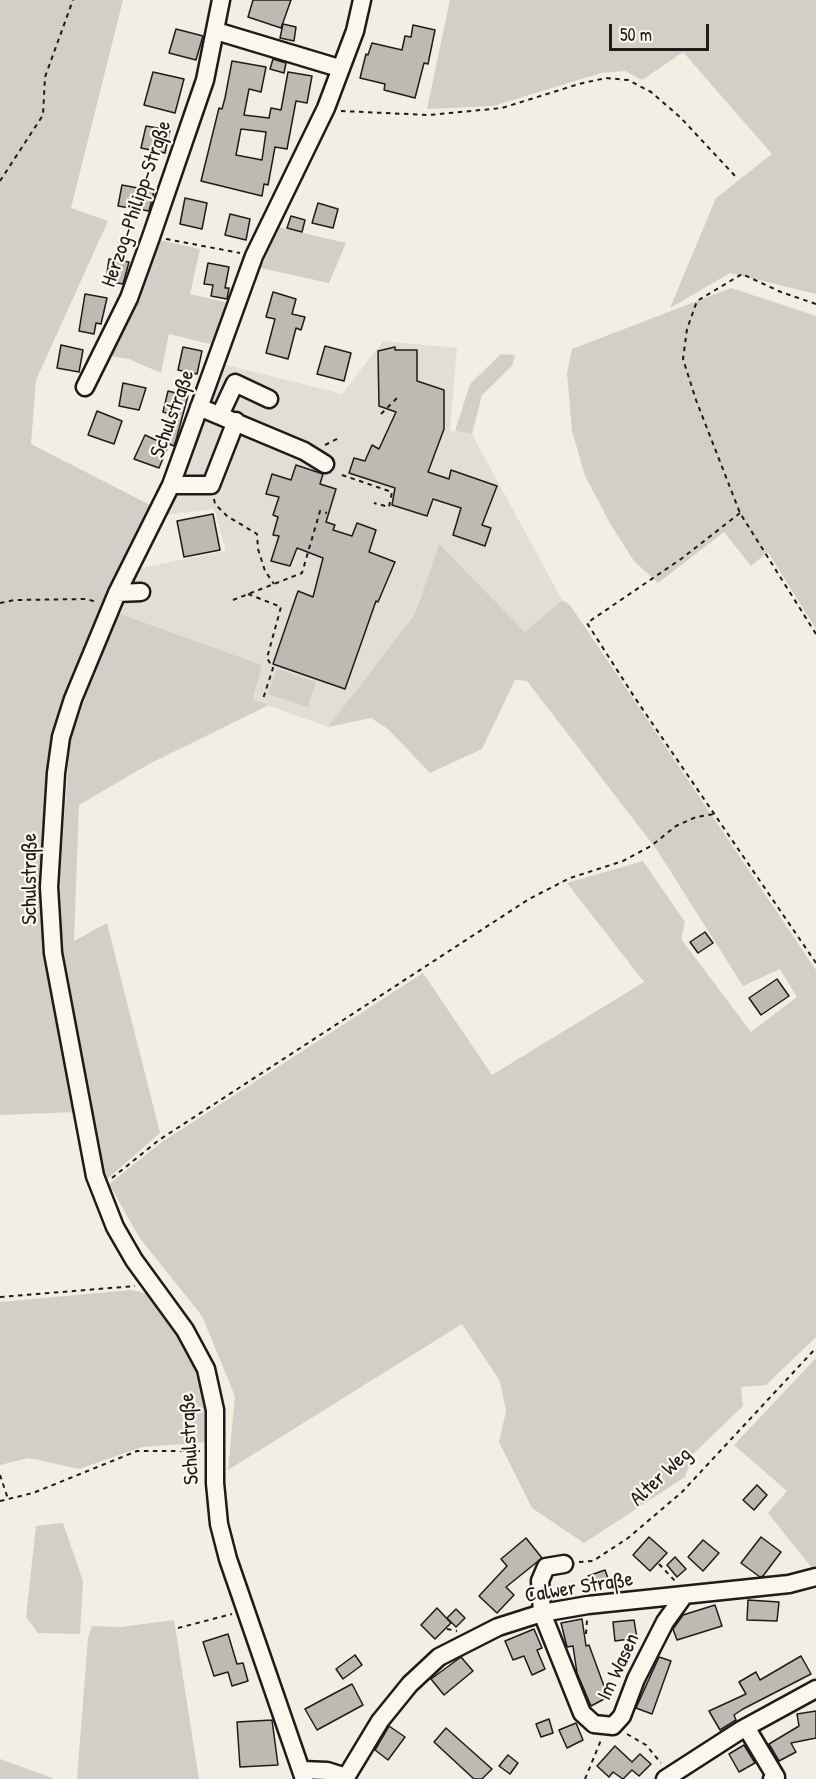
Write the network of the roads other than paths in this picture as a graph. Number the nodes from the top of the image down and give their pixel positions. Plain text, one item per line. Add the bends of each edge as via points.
1 (221, 0) edge
2 (362, 0) edge
3 (216, 31) junction
4 (339, 68) junction
5 (85, 387) dead end
6 (269, 399) dead end
7 (199, 407) junction
8 (228, 418) junction
9 (325, 464) dead end
10 (171, 485) junction
11 (141, 592) dead end
12 (114, 599) junction
13 (564, 1564) road end
14 (816, 1577) edge
15 (683, 1597) junction
16 (542, 1613) junction
17 (816, 1689) edge
18 (746, 1727) junction
19 (303, 1774) edge
20 (668, 1777) edge
21 (346, 1778) edge
22 (775, 1778) edge

1 - 3 street, Herzog-Philipp-Straße
2 - 4 street, Schulstraße via 355,31
3 - 4 street
3 - 5 street, Herzog-Philipp-Straße via 205,80 129,298
4 - 7 street, Schulstraße via 326,108 254,256
6 - 8 street via 235,383
7 - 8 street
7 - 10 street, Schulstraße
8 - 9 street
8 - 10 street via 211,485
10 - 12 street, Schulstraße
11 - 12 street
12 - 19 street, Schulstraße via 73,699 62,737 56,773 50,887 53,953 99,1185 115,1227 207,1369 215,1410 219,1524
13 - 16 street via 546,1567 540,1581
14 - 15 street, Calwer Straße
15 - 16 street, Calwer Straße
15 - 16 street, Im Wasen via 636,1679 622,1716 610,1726 594,1724 582,1713
16 - 21 street, Calwer Straße via 498,1627 439,1657 410,1684 380,1721
17 - 18 street
18 - 20 street
18 - 22 street
19 - 21 street, Schulstraße via 327,1771

